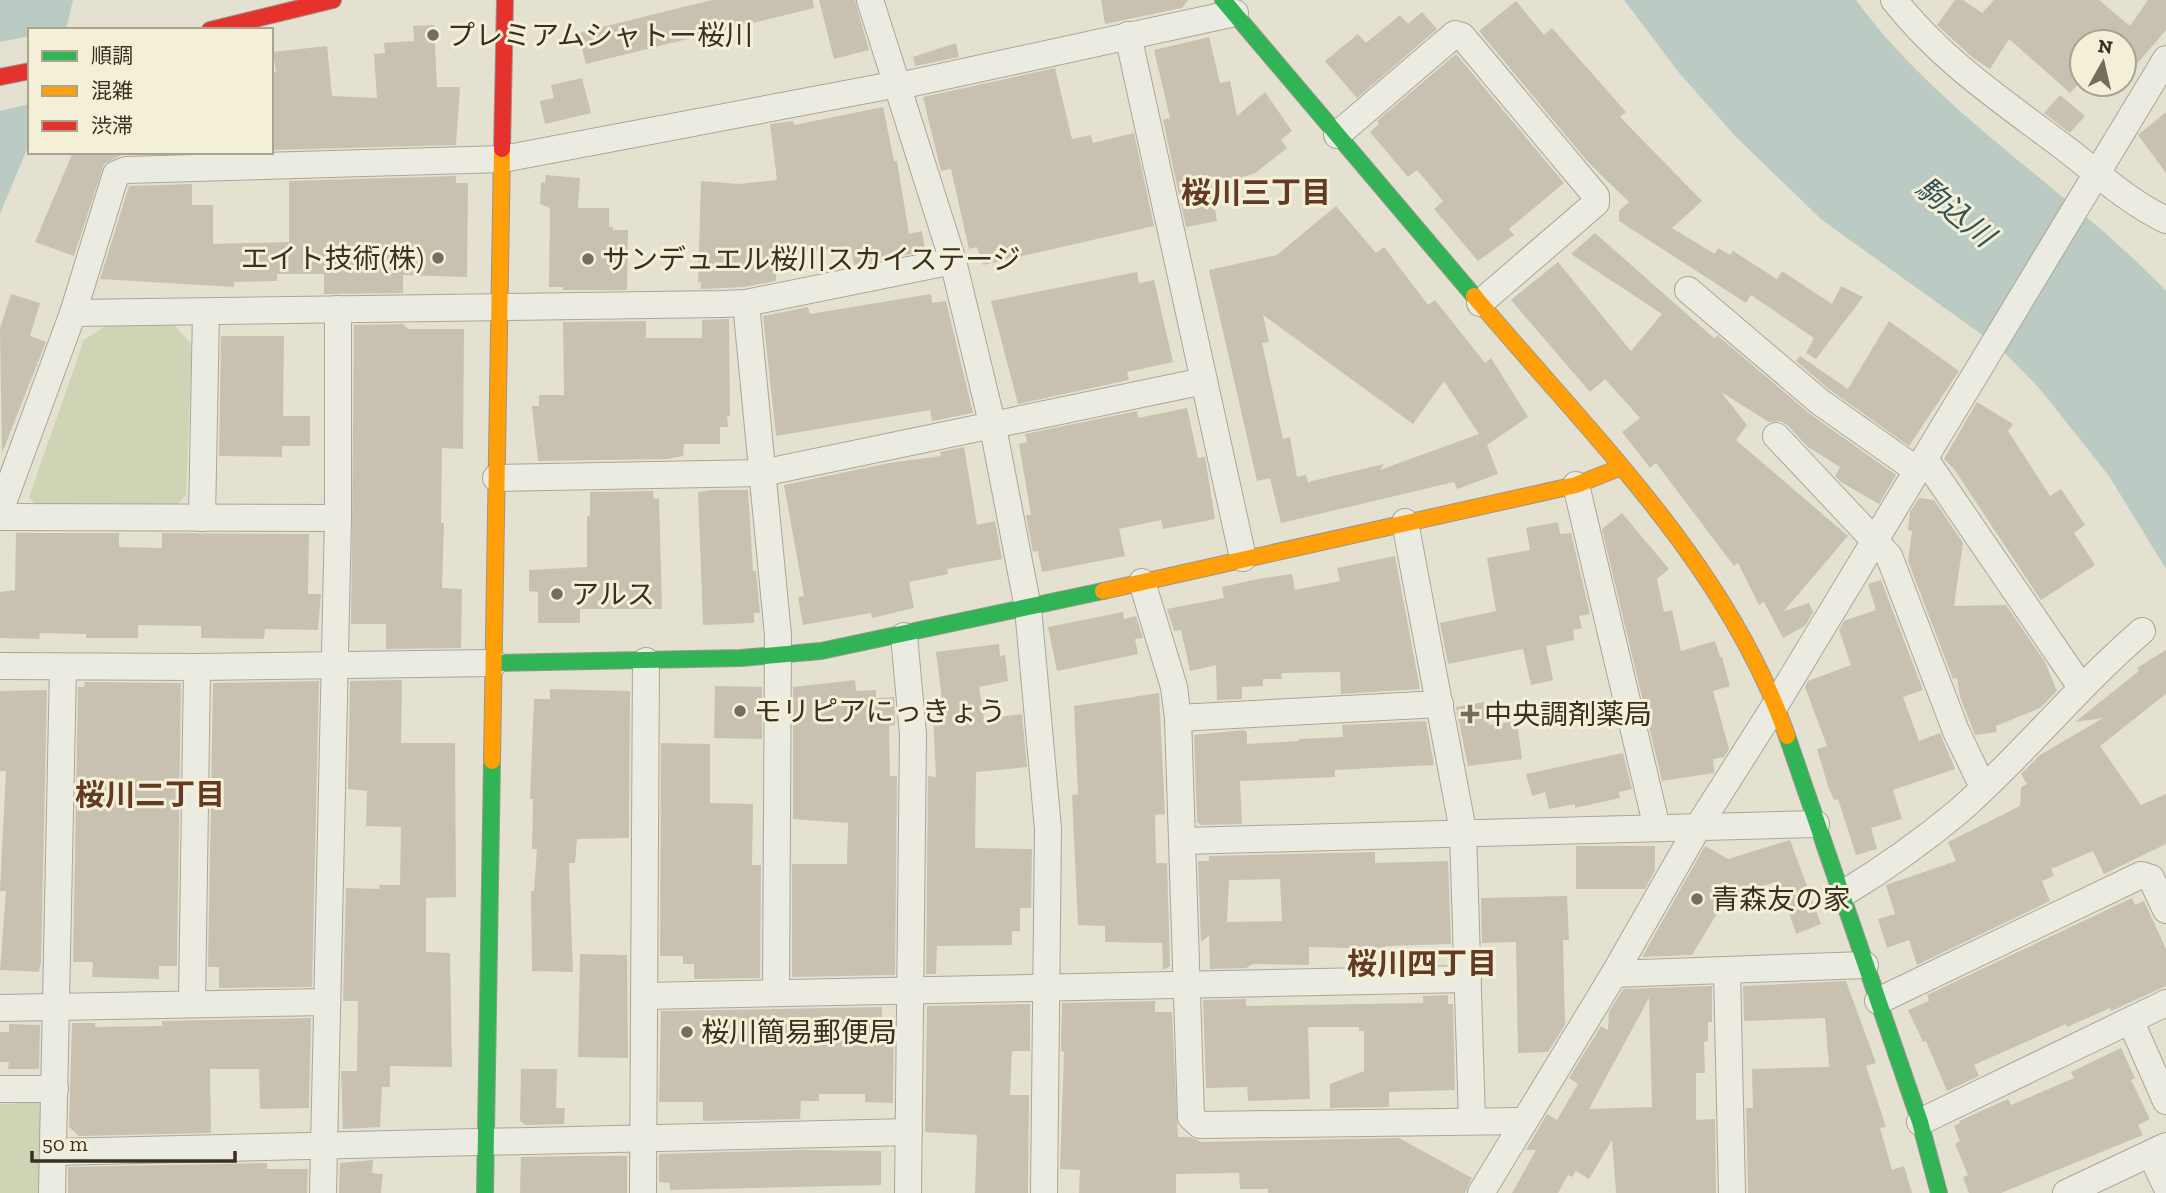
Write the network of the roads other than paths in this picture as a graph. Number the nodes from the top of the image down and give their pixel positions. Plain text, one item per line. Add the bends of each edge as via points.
1 (333, 0) edge
2 (505, 0) edge
3 (870, 0) edge
4 (1896, 1) edge
5 (1229, 7) edge
6 (218, 28) edge
7 (1128, 36) junction
8 (2166, 59) edge
9 (28, 71) edge
10 (0, 78) edge
11 (898, 85) junction
12 (1337, 135) junction
13 (503, 159) junction
14 (2092, 180) junction
15 (2166, 220) edge
16 (953, 261) junction
17 (1688, 290) dead end
18 (746, 303) junction
19 (1480, 303) junction
20 (500, 306) junction
21 (338, 309) junction
22 (206, 312) junction
23 (73, 313) junction
24 (1204, 381) junction
25 (993, 427) junction
26 (1776, 436) dead end
27 (1921, 465) junction
28 (1619, 468) junction
29 (762, 472) junction
30 (496, 478) junction
31 (1576, 485) junction
32 (0, 511) edge
33 (0, 517) edge
34 (202, 518) junction
35 (338, 518) junction
36 (1405, 522) junction
37 (1876, 539) junction
38 (1243, 558) junction
39 (1142, 582) junction
40 (1028, 608) junction
41 (2142, 631) dead end
42 (904, 636) junction
43 (779, 656) junction
44 (646, 662) junction
45 (494, 663) junction
46 (335, 665) junction
47 (0, 666) edge
48 (62, 667) junction
49 (197, 667) junction
50 (2081, 687) junction
51 (1440, 704) junction
52 (1776, 704) junction
53 (1178, 718) junction
54 (1983, 787) junction
55 (1816, 824) junction
56 (1698, 827) junction
57 (1657, 828) junction
58 (1463, 831) junction
59 (1183, 841) junction
60 (1841, 895) junction
61 (2166, 910) edge
62 (1865, 965) junction
63 (1727, 972) junction
64 (1614, 974) junction
65 (1468, 979) junction
66 (1185, 984) junction
67 (1045, 988) junction
68 (911, 991) junction
69 (776, 993) junction
70 (645, 996) junction
71 (1878, 1001) junction
72 (327, 1002) junction
73 (192, 1003) junction
74 (2166, 1003) edge
75 (0, 1007) edge
76 (55, 1007) junction
77 (2131, 1021) junction
78 (0, 1089) edge
79 (54, 1089) junction
80 (2166, 1101) edge
81 (1472, 1121) junction
82 (1523, 1121) junction
83 (1920, 1122) junction
84 (909, 1132) junction
85 (643, 1137) junction
86 (486, 1140) junction
87 (324, 1145) junction
88 (2159, 1150) edge
89 (54, 1152) junction
90 (2166, 1186) edge
91 (52, 1193) edge
92 (323, 1193) edge
93 (485, 1193) edge
94 (643, 1193) edge
95 (908, 1193) edge
96 (1044, 1193) edge
97 (1481, 1193) edge
98 (1732, 1193) edge
99 (1939, 1193) edge
100 (2066, 1193) edge

1 - 6 street
2 - 13 street
3 - 11 street
4 - 14 street via 1943,56
5 - 7 street
5 - 12 street
7 - 11 street
7 - 24 street
8 - 14 street
9 - 10 street
11 - 13 street
11 - 16 street
12 - 19 street
12 - 19 street via 1455,34 1462,36 1597,196 1595,203
13 - 20 street
13 - 23 street via 126,170 116,174
14 - 15 street
14 - 27 street
16 - 18 street
16 - 25 street
17 - 27 street via 1821,402
18 - 20 street
18 - 29 street
19 - 28 street
20 - 21 street
20 - 30 street
21 - 22 street
21 - 35 street
22 - 23 street
22 - 34 street
23 - 32 street
24 - 25 street
24 - 38 street
25 - 29 street
25 - 40 street
26 - 37 street
27 - 37 street
27 - 50 street
28 - 31 street
28 - 52 street via 1724,602
29 - 30 street
29 - 43 street
30 - 45 street
31 - 36 street
31 - 57 street
33 - 34 street
34 - 35 street
35 - 46 street
36 - 38 street
36 - 51 street
37 - 52 street
37 - 54 street via 1895,567 1956,731
38 - 39 street
39 - 40 street
39 - 53 street via 1174,687
40 - 42 street
40 - 67 street via 1048,829
41 - 50 street
42 - 43 street
42 - 68 street via 914,734
43 - 44 street
43 - 69 street
44 - 45 street
44 - 70 street
45 - 46 street
45 - 86 street
46 - 49 street
46 - 72 street
47 - 48 street
48 - 49 street
48 - 76 street
49 - 73 street
50 - 54 street
51 - 53 street
51 - 58 street
52 - 55 street
52 - 56 street
53 - 59 street
54 - 60 street via 1929,834
55 - 56 street
55 - 60 street
56 - 57 street
56 - 64 street
57 - 58 street
58 - 59 street
58 - 65 street
59 - 66 street
60 - 62 street
61 - 71 street via 2151,878 2141,875
62 - 63 street
62 - 71 street
63 - 64 street
63 - 98 street
64 - 82 street
65 - 66 street
65 - 81 street
66 - 67 street
66 - 81 street via 1191,1117 1200,1125
67 - 68 street
67 - 96 street
68 - 69 street
68 - 84 street
69 - 70 street
70 - 85 street
71 - 83 street
72 - 73 street
72 - 87 street
73 - 76 street
74 - 77 street
75 - 76 street
76 - 79 street
77 - 80 street
77 - 83 street
78 - 79 street
79 - 89 street
81 - 82 street
82 - 97 street
83 - 99 street
84 - 85 street
84 - 95 street
85 - 86 street
85 - 94 street
86 - 87 street
86 - 93 street
87 - 89 street
87 - 92 street
88 - 90 street
88 - 100 street
89 - 91 street

